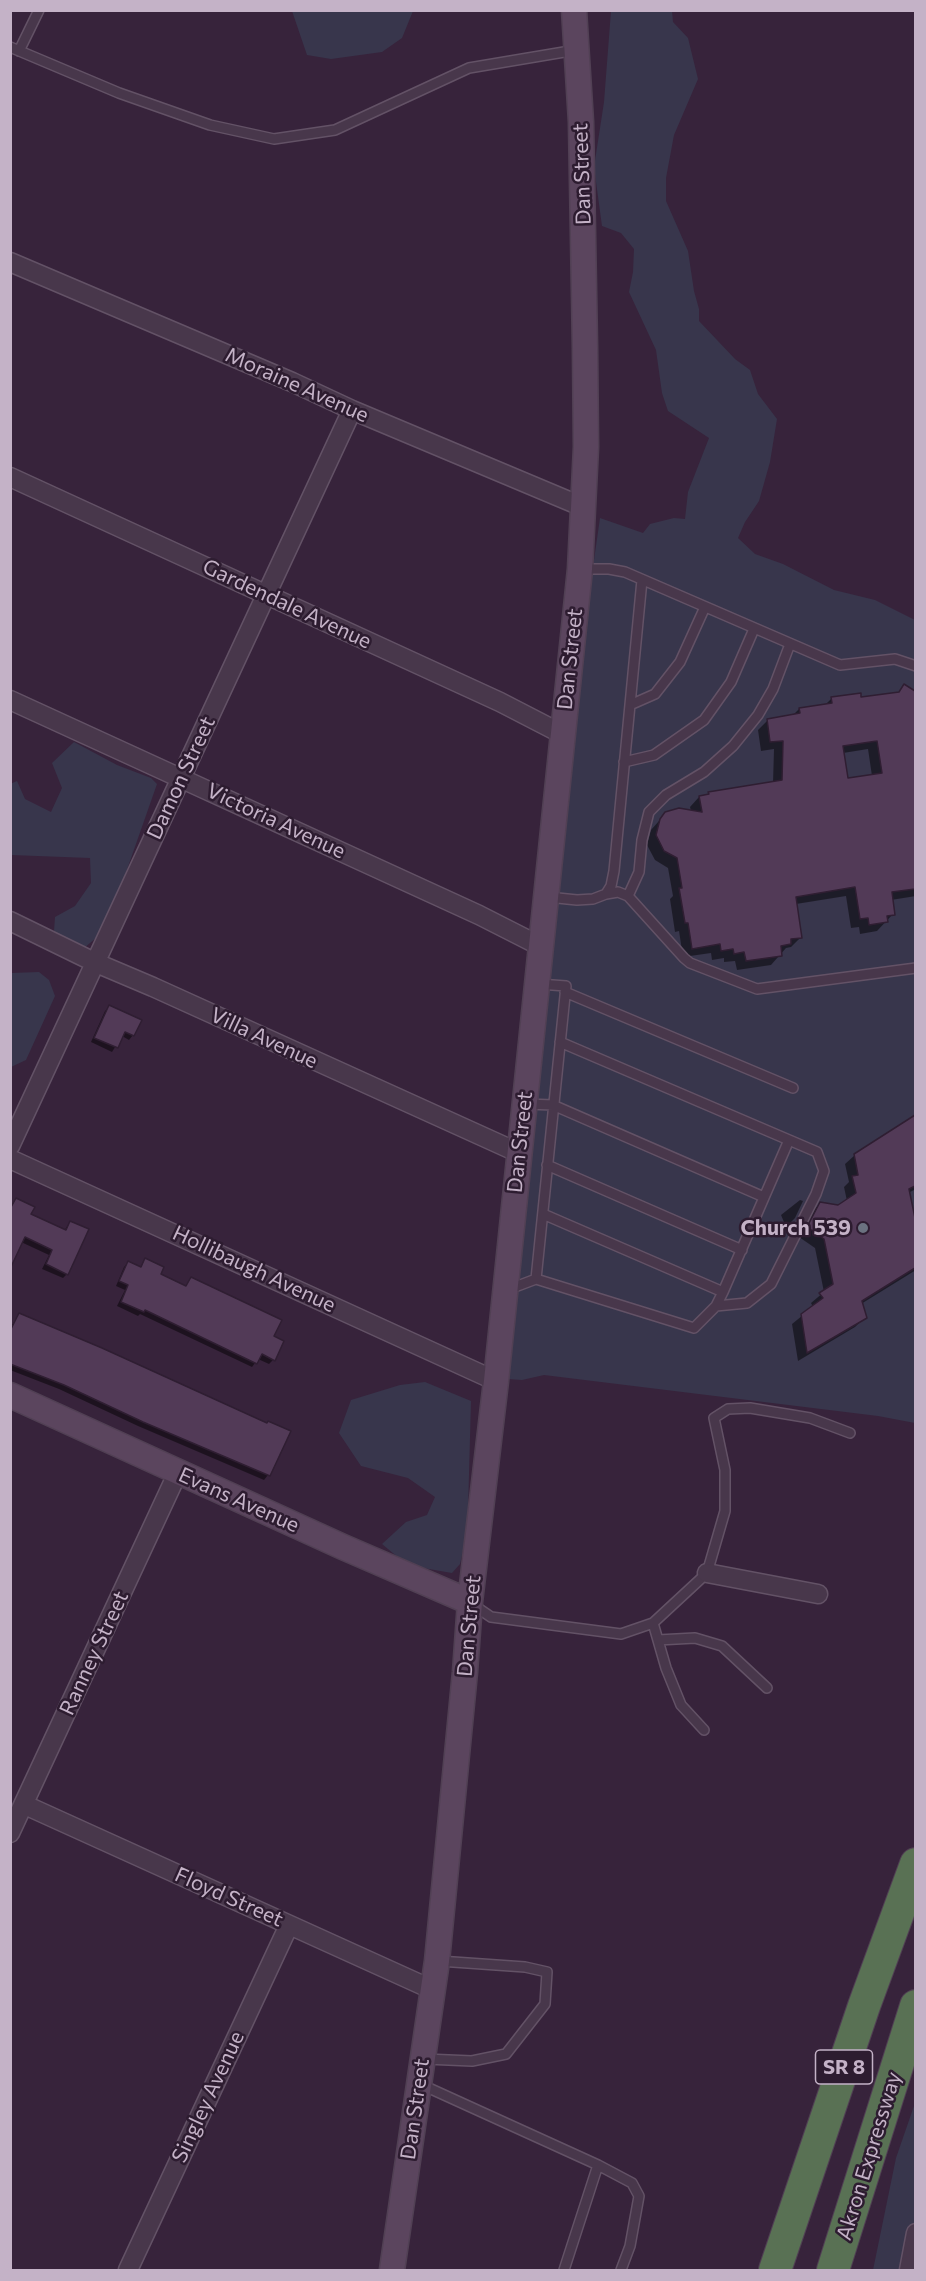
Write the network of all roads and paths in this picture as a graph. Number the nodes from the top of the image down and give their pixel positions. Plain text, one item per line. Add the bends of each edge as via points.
1 (39, 10) edge
2 (574, 10) edge
3 (15, 49) edge
4 (577, 50) junction
5 (10, 262) edge
6 (352, 410) junction
7 (10, 477) edge
8 (583, 507) junction
9 (580, 569) junction
10 (642, 580) junction
11 (267, 595) junction
12 (705, 608) junction
13 (754, 629) junction
14 (790, 644) junction
15 (915, 666) edge
16 (10, 700) edge
17 (630, 705) junction
18 (562, 734) junction
19 (624, 762) junction
20 (182, 777) junction
21 (606, 894) junction
22 (628, 896) junction
23 (546, 897) junction
24 (10, 921) edge
25 (540, 946) junction
26 (94, 962) junction
27 (915, 968) edge
28 (537, 984) junction
29 (565, 992) junction
30 (560, 1042) junction
31 (793, 1088) dead end
32 (524, 1104) junction
33 (553, 1105) junction
34 (789, 1140) junction
35 (10, 1146) edge
36 (519, 1153) junction
37 (10, 1159) edge
38 (547, 1165) junction
39 (764, 1197) junction
40 (543, 1214) junction
41 (742, 1250) junction
42 (537, 1279) junction
43 (505, 1290) junction
44 (723, 1292) junction
45 (716, 1306) junction
46 (496, 1382) junction
47 (10, 1395) edge
48 (850, 1433) dead end
49 (178, 1472) junction
50 (707, 1574) junction
51 (818, 1594) dead end
52 (470, 1602) junction
53 (653, 1623) junction
54 (658, 1640) junction
55 (767, 1688) dead end
56 (704, 1730) dead end
57 (24, 1805) junction
58 (10, 1833) edge
59 (915, 1864) edge
60 (289, 1925) junction
61 (437, 1961) junction
62 (433, 1990) junction
63 (915, 2006) edge
64 (423, 2058) junction
65 (419, 2083) junction
66 (879, 2124) junction
67 (598, 2165) junction
68 (915, 2233) edge
69 (128, 2271) edge
70 (392, 2271) edge
71 (564, 2271) edge
72 (621, 2271) edge
73 (775, 2271) edge
74 (833, 2271) edge
75 (852, 2271) edge
76 (909, 2271) edge

1 - 3 lane
2 - 4 street, Dan Street
3 - 4 lane via 119,93 210,125 274,139 335,130 470,68
4 - 8 street, Dan Street via 584,249
5 - 6 street, Moraine Avenue
6 - 8 street, Moraine Avenue
6 - 11 street, Damon Street
7 - 11 street, Gardendale Avenue
8 - 9 street, Dan Street
9 - 10 lane via 609,569
9 - 18 street, Dan Street
10 - 12 lane
10 - 17 lane
11 - 18 street, Gardendale Avenue
11 - 20 street, Damon Street
12 - 13 lane
12 - 17 lane via 674,670 655,694
13 - 14 lane
13 - 19 lane via 731,682 704,720 654,755
14 - 15 lane via 840,665 895,659
14 - 22 lane via 774,689 733,746 649,812 639,872
16 - 20 street, Victoria Avenue
17 - 19 lane
18 - 23 street, Dan Street
19 - 21 lane via 614,871
20 - 25 street, Victoria Avenue
20 - 26 street, Damon Street
21 - 22 lane via 618,892
21 - 23 lane via 577,900
22 - 27 lane via 684,958 748,987 769,989
23 - 25 street, Dan Street
24 - 26 street, Villa Avenue
25 - 28 street, Dan Street
26 - 35 street, Damon Street
26 - 36 street, Villa Avenue
28 - 29 lane via 566,986
28 - 32 street, Dan Street
29 - 30 lane
29 - 31 lane
30 - 33 lane
30 - 34 lane
32 - 33 lane
32 - 36 street, Dan Street
33 - 38 lane
33 - 39 lane
34 - 39 lane
34 - 45 lane via 817,1152 824,1171 816,1194 771,1284 747,1303
36 - 43 street, Dan Street
37 - 46 street, Hollibaugh Avenue
38 - 40 lane
38 - 41 lane
39 - 41 lane
40 - 42 lane
40 - 44 lane
41 - 44 lane
42 - 43 lane
42 - 45 lane via 694,1328
43 - 46 street, Dan Street
44 - 45 lane
46 - 52 street, Dan Street
47 - 49 street, Evans Avenue
48 - 50 lane via 810,1418 750,1408 728,1409 714,1418 725,1470 725,1511
49 - 52 street, Evans Avenue
49 - 57 street, Ranney Street
50 - 51 street
50 - 53 lane
52 - 53 lane via 491,1617 621,1634
52 - 61 street, Dan Street
53 - 54 lane
54 - 55 lane via 695,1638 722,1646
54 - 56 lane via 681,1705
57 - 58 street, Ranney Street
57 - 60 street, Floyd Street
59 - 73 highway, SR 8
60 - 62 street, Floyd Street
60 - 69 street, Singley Avenue
61 - 62 street, Dan Street
61 - 64 lane via 547,1972 545,2004 506,2054 472,2061
62 - 64 street, Dan Street
63 - 66 highway, Akron Expressway / SR 8
64 - 65 street, Dan Street
65 - 67 lane
65 - 70 street, Dan Street
66 - 74 highway, Akron Expressway / SR 8
66 - 75 highway
67 - 71 lane
67 - 72 lane via 632,2183 639,2196
68 - 76 street

